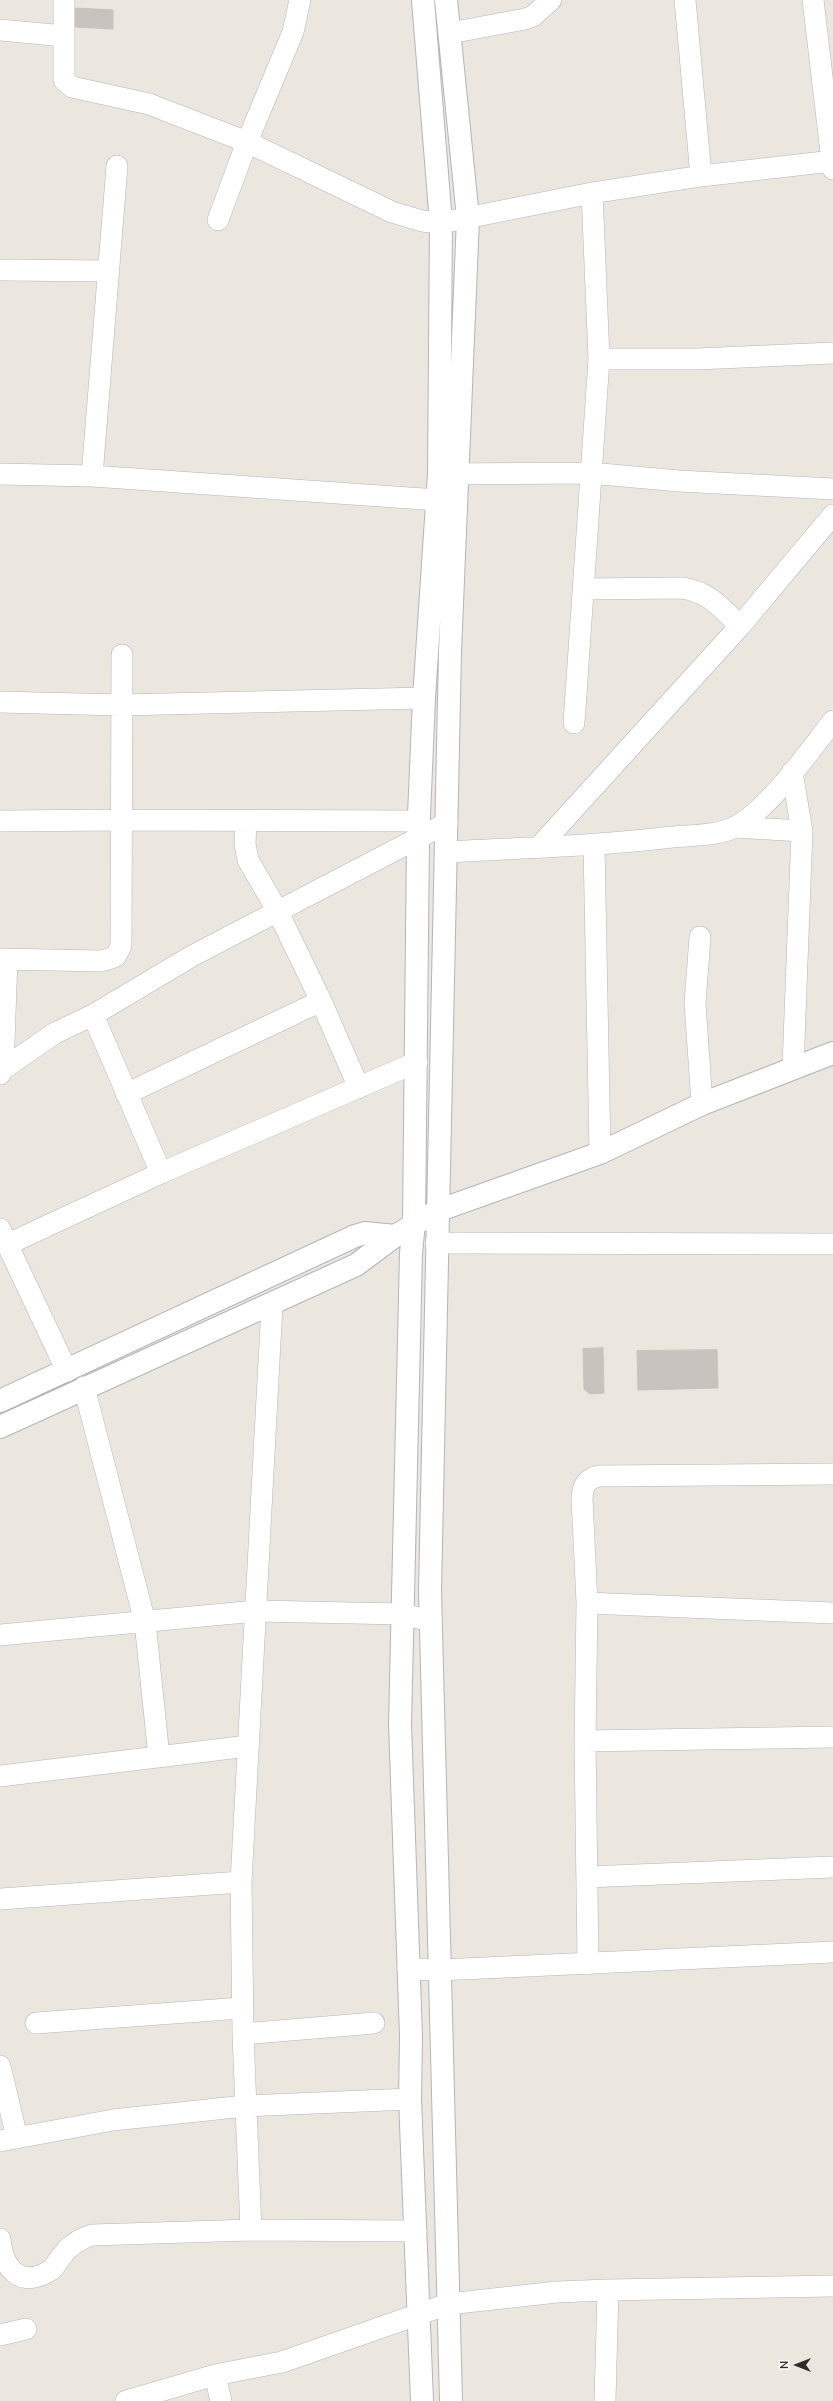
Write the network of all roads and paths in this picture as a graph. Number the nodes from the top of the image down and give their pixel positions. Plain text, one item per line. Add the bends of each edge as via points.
1 (64, 0) edge
2 (300, 0) edge
3 (423, 0) edge
4 (446, 0) edge
5 (551, 0) edge
6 (685, 0) edge
7 (813, 0) edge
8 (0, 30) edge
9 (450, 32) junction
10 (64, 36) junction
11 (826, 58) edge
12 (247, 142) junction
13 (833, 164) edge
14 (118, 166) dead end
15 (700, 176) junction
16 (592, 193) junction
17 (468, 218) junction
18 (218, 220) dead end
19 (441, 223) junction
20 (0, 270) edge
21 (109, 271) junction
22 (833, 353) edge
23 (599, 359) junction
24 (449, 473) junction
25 (590, 473) junction
26 (0, 474) edge
27 (92, 476) junction
28 (833, 489) edge
29 (438, 500) junction
30 (833, 515) edge
31 (584, 589) junction
32 (740, 626) junction
33 (122, 655) dead end
34 (424, 698) junction
35 (0, 702) edge
36 (121, 705) junction
37 (833, 721) edge
38 (574, 723) dead end
39 (792, 772) junction
40 (121, 820) junction
41 (0, 821) edge
42 (246, 821) junction
43 (447, 823) junction
44 (734, 827) junction
45 (419, 830) junction
46 (802, 831) junction
47 (594, 846) junction
48 (539, 847) junction
49 (446, 852) junction
50 (277, 910) junction
51 (700, 936) dead end
52 (4, 959) edge
53 (321, 1001) junction
54 (93, 1015) junction
55 (833, 1053) edge
56 (417, 1062) junction
57 (793, 1067) junction
58 (2, 1072) edge
59 (359, 1088) junction
60 (126, 1094) junction
61 (702, 1104) junction
62 (600, 1153) junction
63 (161, 1173) junction
64 (437, 1211) junction
65 (414, 1223) junction
66 (395, 1236) junction
67 (3, 1237) edge
68 (436, 1243) junction
69 (833, 1244) edge
70 (272, 1305) junction
71 (67, 1371) junction
72 (84, 1387) junction
73 (0, 1400) edge
74 (0, 1427) edge
75 (833, 1474) edge
76 (587, 1603) junction
77 (256, 1611) junction
78 (833, 1613) edge
79 (402, 1614) junction
80 (431, 1621) junction
81 (145, 1622) junction
82 (0, 1635) edge
83 (833, 1737) edge
84 (585, 1741) junction
85 (248, 1746) junction
86 (159, 1757) junction
87 (0, 1776) edge
88 (833, 1867) edge
89 (587, 1877) junction
90 (241, 1882) junction
91 (0, 1899) edge
92 (833, 1952) edge
93 (588, 1964) junction
94 (408, 1969) junction
95 (440, 1970) junction
96 (242, 2008) junction
97 (36, 2023) dead end
98 (374, 2023) dead end
99 (243, 2034) junction
100 (0, 2066) edge
101 (410, 2100) junction
102 (245, 2106) junction
103 (8, 2140) edge
104 (251, 2230) junction
105 (416, 2231) junction
106 (0, 2239) edge
107 (833, 2286) edge
108 (608, 2290) junction
109 (448, 2304) junction
110 (419, 2313) junction
111 (26, 2329) dead end
112 (0, 2335) edge
113 (215, 2375) junction
114 (126, 2401) edge
115 (221, 2401) edge
116 (422, 2401) edge
117 (451, 2401) edge
118 (605, 2401) edge

1 - 10 street
2 - 12 street via 293,32
3 - 19 street
4 - 9 street
5 - 9 street via 533,16 525,19
6 - 15 street
7 - 11 street
8 - 10 street
9 - 17 street
10 - 12 street via 64,80 72,86 149,104
11 - 13 street
12 - 18 street
12 - 19 street via 392,212 422,221
13 - 15 street
14 - 21 street
15 - 16 street
16 - 17 street
16 - 23 street
17 - 19 street
17 - 24 street
19 - 24 street
20 - 21 street
21 - 27 street
22 - 23 street via 697,359
23 - 25 street
24 - 25 street
24 - 29 street
24 - 43 street via 450,652
25 - 28 street via 679,481
25 - 31 street
26 - 27 street
27 - 29 street
29 - 34 street
30 - 32 street
31 - 32 street via 697,590 707,595
31 - 38 street
32 - 48 street
33 - 36 street
34 - 36 street
34 - 45 street
35 - 36 street
36 - 40 street
37 - 39 street
39 - 44 street via 751,816
39 - 46 street
40 - 41 street
40 - 42 street
40 - 52 street via 122,919 121,946 116,957 101,961
42 - 45 street
42 - 50 street via 248,860
43 - 45 street
43 - 49 street
44 - 46 street
44 - 47 street via 716,832
45 - 50 street
45 - 56 street
46 - 57 street
47 - 48 street
47 - 62 street
48 - 49 street
49 - 64 street
50 - 53 street
50 - 54 street via 192,956
51 - 61 street via 695,1003
52 - 58 street
53 - 59 street
53 - 60 street
54 - 58 street via 55,1033
54 - 60 street
55 - 57 street
56 - 59 street
56 - 65 street
57 - 61 street
59 - 63 street
60 - 63 street
61 - 62 street
62 - 64 street
63 - 67 street
64 - 65 street
64 - 68 street
65 - 66 street
65 - 79 street via 411,1254
66 - 70 street via 356,1265
66 - 71 street via 365,1233 355,1236
67 - 71 street
68 - 69 street
68 - 80 street
70 - 72 street
70 - 77 street
71 - 73 street
72 - 74 street
72 - 81 street
75 - 76 street via 761,1473 590,1478 583,1486 582,1498
76 - 78 street
76 - 84 street
77 - 79 street
77 - 81 street
77 - 85 street
79 - 80 street
79 - 94 street via 400,1724
80 - 95 street
81 - 82 street
81 - 86 street
83 - 84 street
84 - 89 street
85 - 86 street
85 - 90 street
86 - 87 street
88 - 89 street
89 - 93 street
90 - 91 street
90 - 96 street
92 - 93 street
93 - 95 street
94 - 95 street
94 - 101 street
95 - 109 street
96 - 97 street
96 - 99 street
98 - 99 street
99 - 102 street
100 - 103 street
101 - 102 street
101 - 105 street
102 - 103 street via 114,2120
102 - 104 street
104 - 105 street
104 - 106 street via 92,2235 75,2243 63,2254 52,2270 27,2278 14,2274 5,2264
105 - 110 street
107 - 108 street
108 - 109 street via 557,2292
108 - 118 street
109 - 110 street
109 - 117 street
110 - 113 street via 282,2362
110 - 116 street
111 - 112 street
113 - 114 street
113 - 115 street

